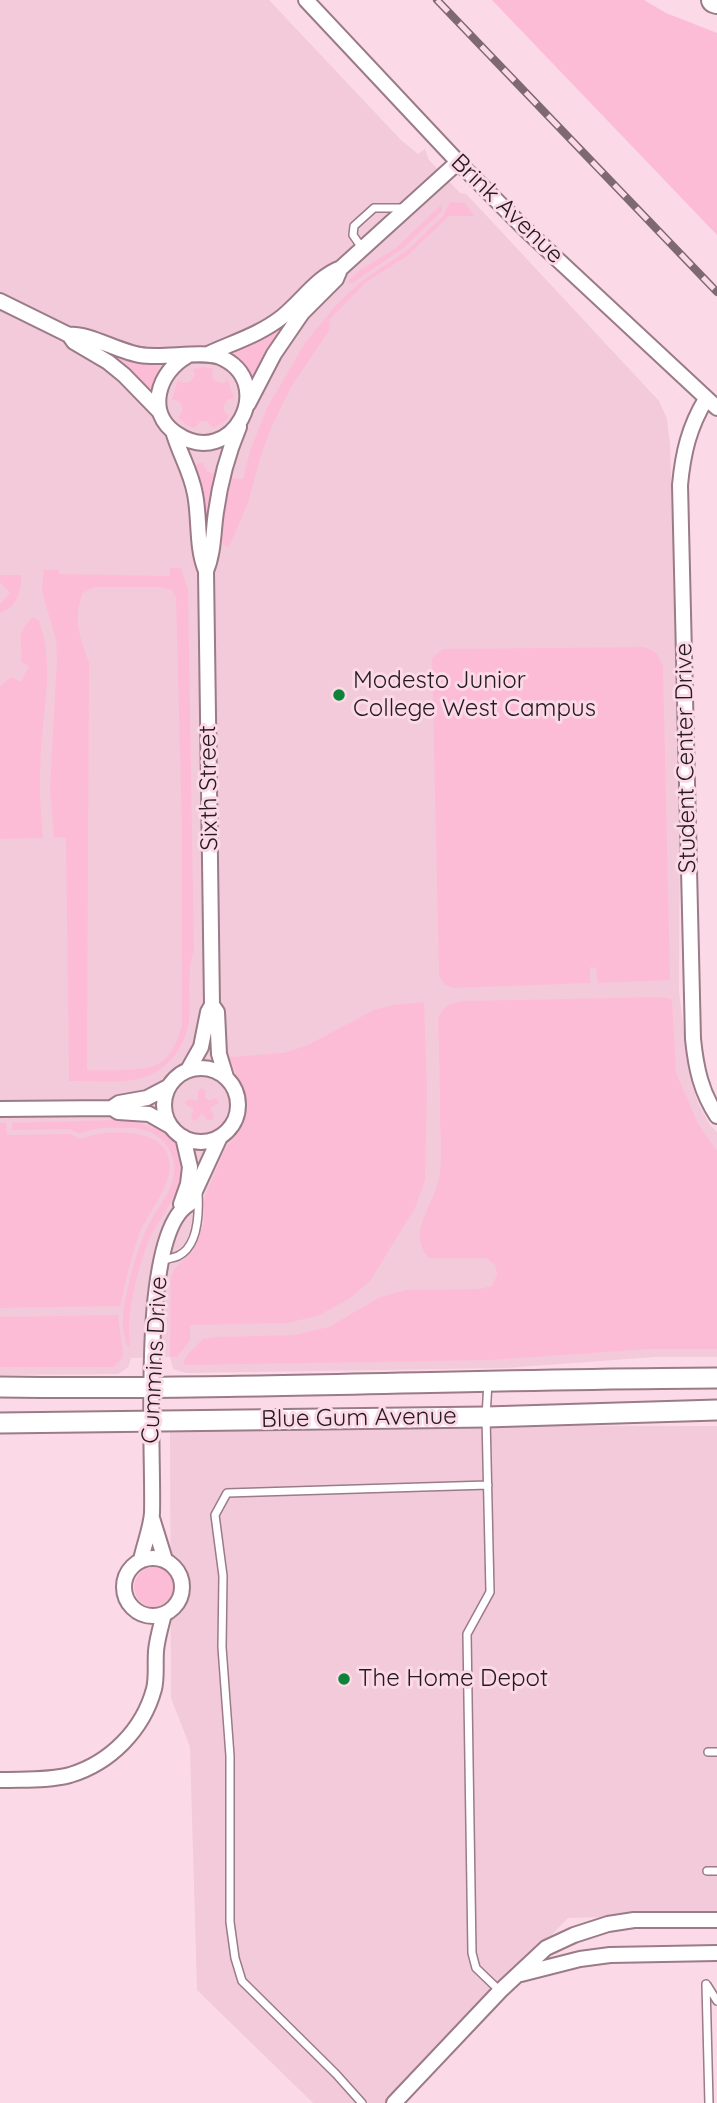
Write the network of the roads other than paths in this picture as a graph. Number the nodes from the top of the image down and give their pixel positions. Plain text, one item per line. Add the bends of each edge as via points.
1 (306, 0) edge
2 (458, 162) junction
3 (407, 208) junction
4 (362, 248) junction
5 (341, 268) junction
6 (0, 301) edge
7 (69, 335) junction
8 (208, 354) junction
9 (187, 356) junction
10 (712, 404) edge
11 (159, 411) junction
12 (245, 412) junction
13 (173, 431) junction
14 (206, 571) junction
15 (212, 1005) junction
16 (188, 1070) junction
17 (226, 1077) junction
18 (168, 1087) junction
19 (112, 1108) junction
20 (0, 1110) edge
21 (717, 1116) edge
22 (170, 1126) junction
23 (183, 1137) junction
24 (219, 1139) junction
25 (198, 1187) junction
26 (181, 1209) junction
27 (160, 1261) junction
28 (717, 1371) edge
29 (639, 1378) junction
30 (717, 1378) edge
31 (488, 1381) junction
32 (0, 1387) edge
33 (152, 1389) junction
34 (717, 1410) edge
35 (486, 1417) junction
36 (151, 1422) junction
37 (0, 1423) edge
38 (488, 1485) junction
39 (152, 1516) junction
40 (141, 1560) junction
41 (165, 1560) junction
42 (164, 1614) junction
43 (145, 1615) junction
44 (156, 1650) junction
45 (708, 1752) dead end
46 (717, 1752) edge
47 (0, 1780) edge
48 (708, 1871) dead end
49 (717, 1871) edge
50 (717, 1920) edge
51 (717, 1953) edge
52 (520, 1974) junction
53 (499, 1992) junction
54 (717, 2001) edge
55 (362, 2103) edge
56 (394, 2103) edge
57 (709, 2103) edge

1 - 2 street, Brink Avenue
2 - 3 street
2 - 10 street, Brink Avenue
3 - 4 street
3 - 4 lane via 374,208 354,226 353,235
4 - 5 street
5 - 8 street via 330,272 254,336
5 - 12 street via 274,354
6 - 7 street
7 - 9 street via 78,333 132,354
7 - 11 street via 124,374
8 - 9 street
8 - 12 street via 228,361 242,376 248,396
9 - 11 street via 163,378
10 - 21 street, Student Center Drive via 692,424 680,485 693,1040 701,1086
11 - 13 street
12 - 13 street via 235,429 211,442 197,443
12 - 14 street, Sixth Street via 224,473
13 - 14 street, Sixth Street via 194,489
14 - 15 street, Sixth Street
15 - 16 street, Sixth Street via 204,1040
15 - 17 street, Sixth Street via 217,1012 219,1054
16 - 17 street via 208,1068
16 - 18 street
17 - 24 street via 237,1092 239,1111
18 - 19 street
18 - 22 street via 164,1106
19 - 20 street
19 - 22 street via 149,1114
22 - 23 street
23 - 24 street via 200,1143
23 - 26 street, Cummins Drive via 190,1167
24 - 25 street, Cummins Drive
25 - 26 street, Cummins Drive
25 - 27 lane via 198,1223 193,1236 183,1252
26 - 27 street, Cummins Drive
27 - 33 street, Cummins Drive
28 - 29 main road
29 - 30 main road, Blue Gum Avenue
29 - 31 main road, Blue Gum Avenue
31 - 33 main road, Blue Gum Avenue
31 - 35 lane
32 - 33 main road, Blue Gum Avenue
33 - 36 street, Cummins Drive
34 - 35 main road, Blue Gum Avenue
35 - 36 main road, Blue Gum Avenue
35 - 38 lane
36 - 37 main road, Blue Gum Avenue
36 - 39 street, Cummins Drive
38 - 53 lane via 490,1592 467,1634 472,1952 476,1968
38 - 55 lane via 227,1493 215,1515 223,1576 230,1922 235,1958 242,1981
39 - 40 street, Cummins Drive
39 - 41 street, Cummins Drive
40 - 41 street
40 - 43 street, Cummins Drive via 127,1574 124,1594 136,1611
41 - 42 street, Cummins Drive via 176,1567 183,1584 178,1603
42 - 43 street
42 - 44 street, Cummins Drive
43 - 44 street, Cummins Drive
44 - 47 street, Cummins Drive via 149,1702 139,1723 109,1756 69,1775
45 - 46 lane
48 - 49 lane
50 - 52 street via 608,1924 547,1948
51 - 52 street via 610,1955
52 - 53 street
53 - 56 street
54 - 57 lane via 706,1984

